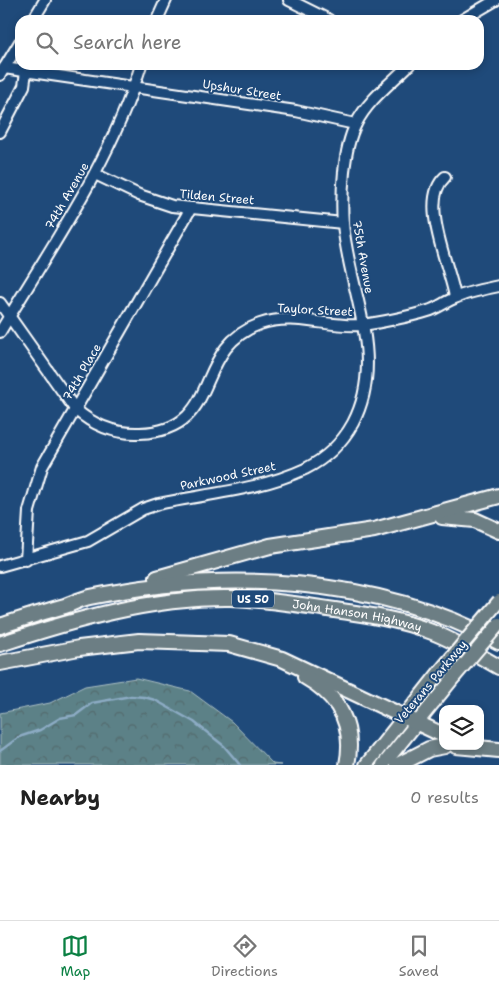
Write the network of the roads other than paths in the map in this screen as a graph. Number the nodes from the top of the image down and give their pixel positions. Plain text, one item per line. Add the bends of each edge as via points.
1 (45, 0) edge
2 (166, 0) edge
3 (289, 0) edge
4 (473, 0) edge
5 (496, 0) edge
6 (480, 9) junction
7 (36, 15) edge
8 (160, 15) edge
9 (319, 15) edge
10 (470, 15) edge
11 (15, 50) edge
12 (19, 70) edge
13 (27, 70) edge
14 (33, 70) edge
15 (139, 70) edge
16 (397, 70) edge
17 (2, 72) edge
18 (134, 87) junction
19 (355, 124) junction
20 (0, 132) edge
21 (95, 174) junction
22 (445, 177) dead end
23 (191, 208) junction
24 (343, 224) junction
25 (499, 286) edge
26 (455, 298) junction
27 (0, 303) edge
28 (10, 316) junction
29 (364, 325) junction
30 (0, 332) edge
31 (75, 409) junction
32 (499, 496) edge
33 (422, 518) junction
34 (499, 531) edge
35 (26, 560) junction
36 (0, 566) edge
37 (87, 597) junction
38 (499, 601) edge
39 (499, 624) edge
40 (0, 626) edge
41 (198, 642) junction
42 (499, 642) edge
43 (0, 644) edge
44 (0, 663) edge
45 (499, 667) edge
46 (404, 715) junction
47 (417, 722) junction
48 (439, 733) edge
49 (439, 747) edge
50 (348, 760) edge
51 (366, 765) edge
52 (383, 765) edge
53 (398, 765) edge

1 - 7 street
2 - 8 street
3 - 9 street
4 - 6 street
5 - 6 street
6 - 10 street
11 - 17 street
12 - 17 street, Upshur Street
13 - 20 street via 18,101
14 - 18 street, Upshur Street
15 - 18 street, 74th Avenue
16 - 19 street, 75th Avenue
18 - 19 street, Upshur Street via 296,111
18 - 21 street, 74th Avenue
19 - 24 street, 75th Avenue via 346,158
21 - 23 street, Tilden Street via 158,202
21 - 28 street, 74th Avenue
22 - 26 street via 434,194 434,212
23 - 24 street, Tilden Street
23 - 31 street, 74th Place
24 - 29 street, 75th Avenue
25 - 26 street, Taylor Street
26 - 29 street, Taylor Street via 429,311
27 - 28 street, Taylor Street
28 - 30 street, 74th Avenue
28 - 31 street, Taylor Street
29 - 31 street, Taylor Street via 288,319 274,320 246,331 219,357 189,416 164,431 120,432 102,428
29 - 35 street, Parkwood Street via 368,362 362,402 343,439 321,460 286,477 143,509 88,541
31 - 35 street, 74th Place via 42,467 35,487 29,511
32 - 33 highway
33 - 34 highway via 469,519
33 - 37 highway via 374,530 270,546
35 - 36 street, Parkwood Street
37 - 40 highway, John Hanson Highway / US 50
37 - 42 highway, John Hanson Highway / US 50 via 182,582 304,585 373,597 422,610 455,621
38 - 46 main road, Veterans Parkway, bridge
39 - 47 main road, Veterans Parkway, bridge
41 - 44 highway via 139,641
41 - 46 highway via 229,644 282,659
41 - 50 highway via 285,665 330,694 338,705 347,732
43 - 45 highway, John Hanson Highway / US 50 via 137,608 203,599 265,600 354,612 409,624 449,639
46 - 47 highway
46 - 51 main road, Veterans Parkway
47 - 48 highway
47 - 52 main road, Veterans Parkway
49 - 53 highway via 429,748

